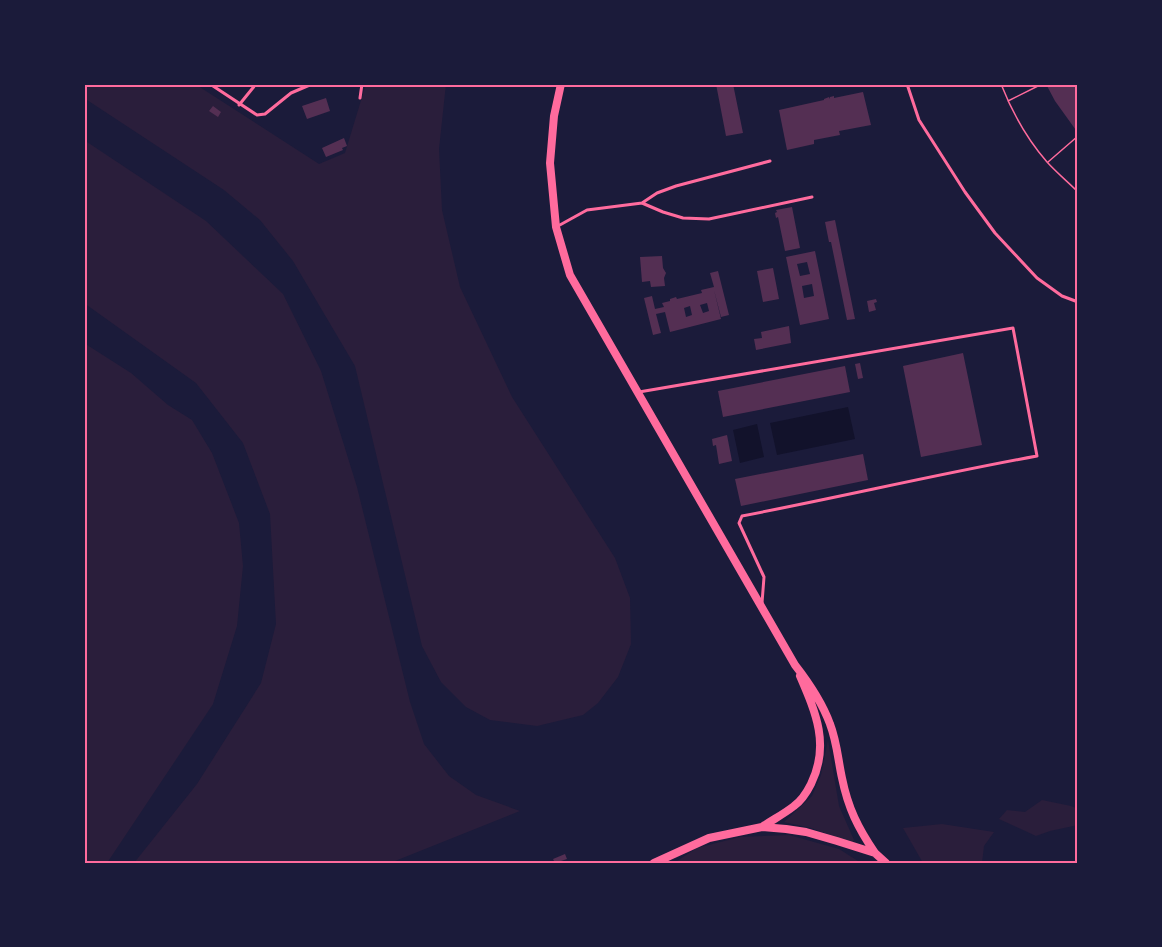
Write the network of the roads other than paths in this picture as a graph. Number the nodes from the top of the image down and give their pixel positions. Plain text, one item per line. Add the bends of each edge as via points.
1 (210, 84) edge
2 (256, 84) edge
3 (312, 84) edge
4 (362, 84) edge
5 (561, 84) edge
6 (906, 84) edge
7 (217, 86) edge
8 (360, 98) dead end
9 (239, 105) junction
10 (770, 161) dead end
11 (812, 197) dead end
12 (642, 203) junction
13 (556, 227) junction
14 (1078, 302) edge
15 (637, 392) junction
16 (762, 609) junction
17 (795, 665) junction
18 (762, 827) junction
19 (875, 853) junction
20 (654, 863) edge
21 (886, 863) edge

1 - 7 lane
2 - 9 lane
3 - 9 lane via 291,93 265,114 257,115
4 - 8 lane
5 - 13 main road via 550,163
6 - 14 lane via 919,120 995,233 1036,278
7 - 9 lane
10 - 12 lane via 676,186
11 - 12 lane via 709,219 683,218
12 - 13 lane via 587,210
13 - 15 main road via 570,275
15 - 16 main road
15 - 16 lane via 1012,328 1037,456 742,516 739,523 764,577
16 - 17 main road
17 - 18 main road via 820,732 817,772 802,798
17 - 19 main road via 831,725 848,803
18 - 19 main road via 806,832
18 - 20 main road via 709,838
19 - 21 main road

